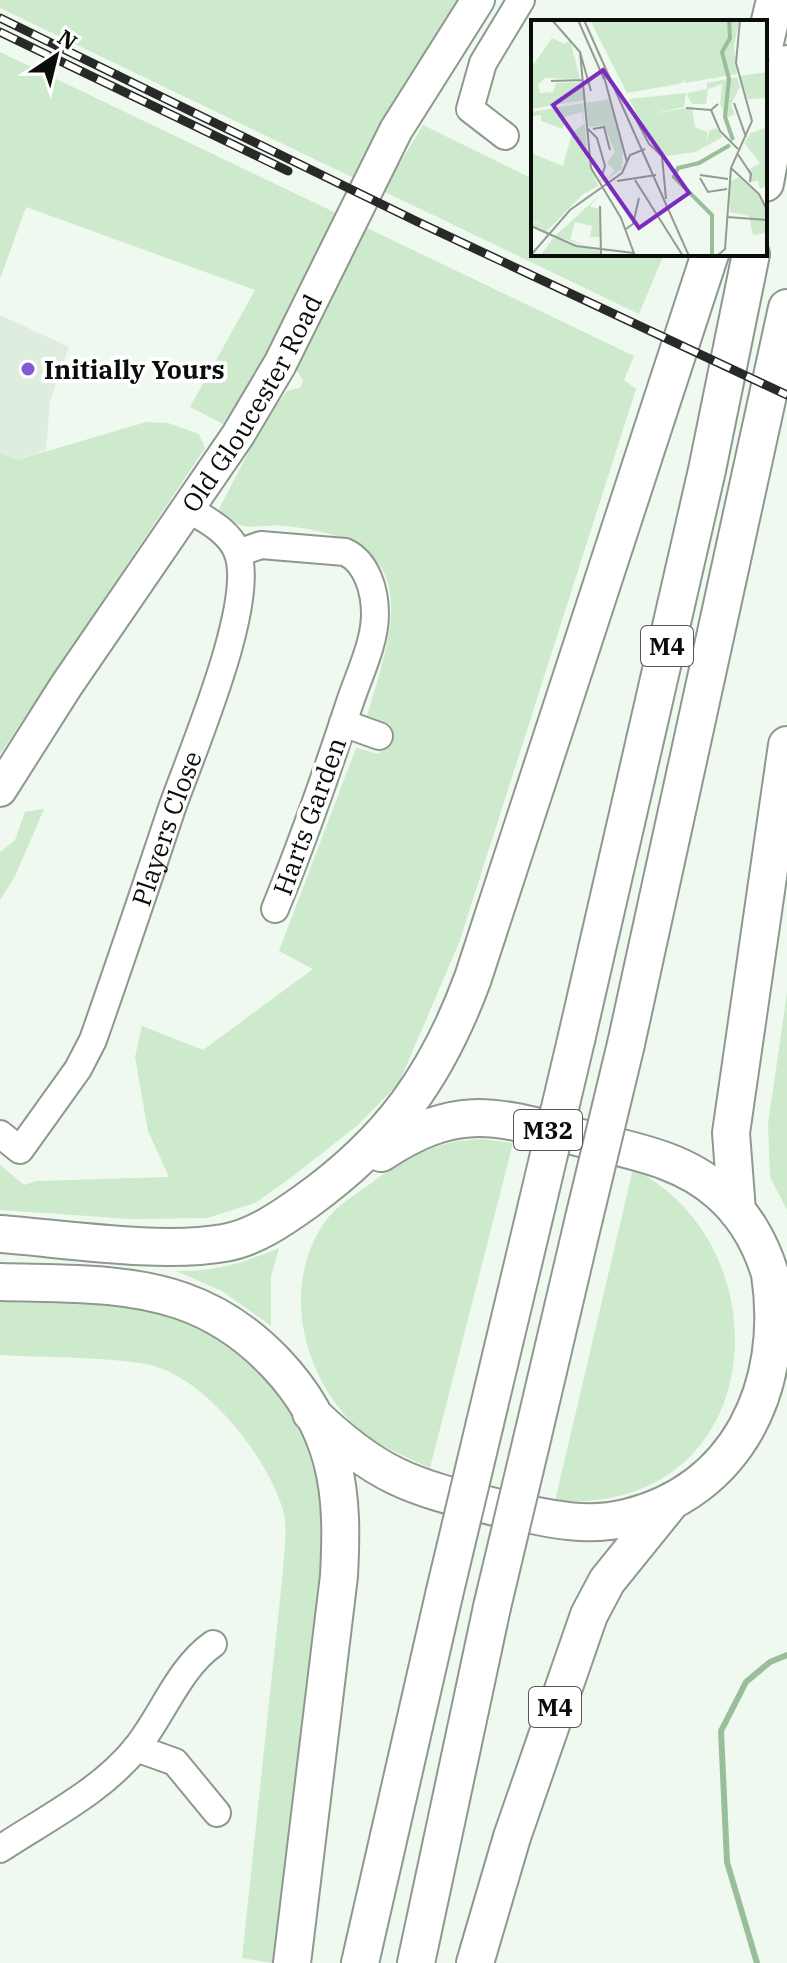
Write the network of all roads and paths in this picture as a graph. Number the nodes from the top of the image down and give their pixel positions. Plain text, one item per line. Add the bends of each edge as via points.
1 (478, 0) edge
2 (521, 0) edge
3 (760, 0) edge
4 (775, 0) edge
5 (756, 20) edge
6 (767, 34) edge
7 (787, 64) edge
8 (505, 136) dead end
9 (767, 172) edge
10 (699, 256) edge
11 (709, 256) edge
12 (751, 256) edge
13 (787, 308) edge
14 (187, 508) junction
15 (611, 552) junction
16 (238, 553) junction
17 (343, 723) junction
18 (379, 736) dead end
19 (787, 745) edge
20 (0, 790) edge
21 (275, 909) dead end
22 (10, 1142) edge
23 (351, 1169) junction
24 (737, 1211) junction
25 (0, 1234) edge
26 (0, 1282) edge
27 (311, 1413) junction
28 (670, 1503) junction
29 (213, 1644) dead end
30 (136, 1748) junction
31 (217, 1813) dead end
32 (0, 1849) edge
33 (292, 1963) edge
34 (360, 1963) edge
35 (416, 1963) edge
36 (475, 1963) edge

1 - 14 main road, Old Gloucester Road via 396,130 280,364
2 - 8 street via 483,63 470,109
3 - 5 highway
4 - 6 highway
7 - 9 highway
10 - 15 highway
11 - 15 highway
12 - 34 highway, M4, bridge via 703,486
13 - 35 highway, M4, bridge
14 - 16 street via 219,528
14 - 20 main road, Old Gloucester Road
15 - 23 highway via 453,1032 400,1115
16 - 17 street, Harts Garden via 261,545 331,548 356,557 364,567 374,627
16 - 22 street, Players Close via 240,587 219,686 93,1040 78,1069
17 - 18 street, Harts Garden
17 - 21 street, Harts Garden
19 - 24 highway via 731,1133
23 - 24 highway, M32 via 436,1122 510,1121 674,1164 717,1190
23 - 25 highway, M32 via 277,1221 227,1243 185,1247
24 - 28 highway, M32 via 753,1234 773,1283 779,1363 766,1404 739,1449 709,1481
26 - 27 highway, M32 via 133,1289 182,1301 224,1321 260,1348 289,1378
27 - 28 highway, M32 via 349,1450 387,1475 424,1490 556,1520 625,1518
27 - 33 highway via 332,1459 342,1530
28 - 36 highway, M4 via 607,1581 589,1615 512,1837
29 - 30 street via 190,1666
30 - 31 street via 179,1757
30 - 32 street via 111,1776

